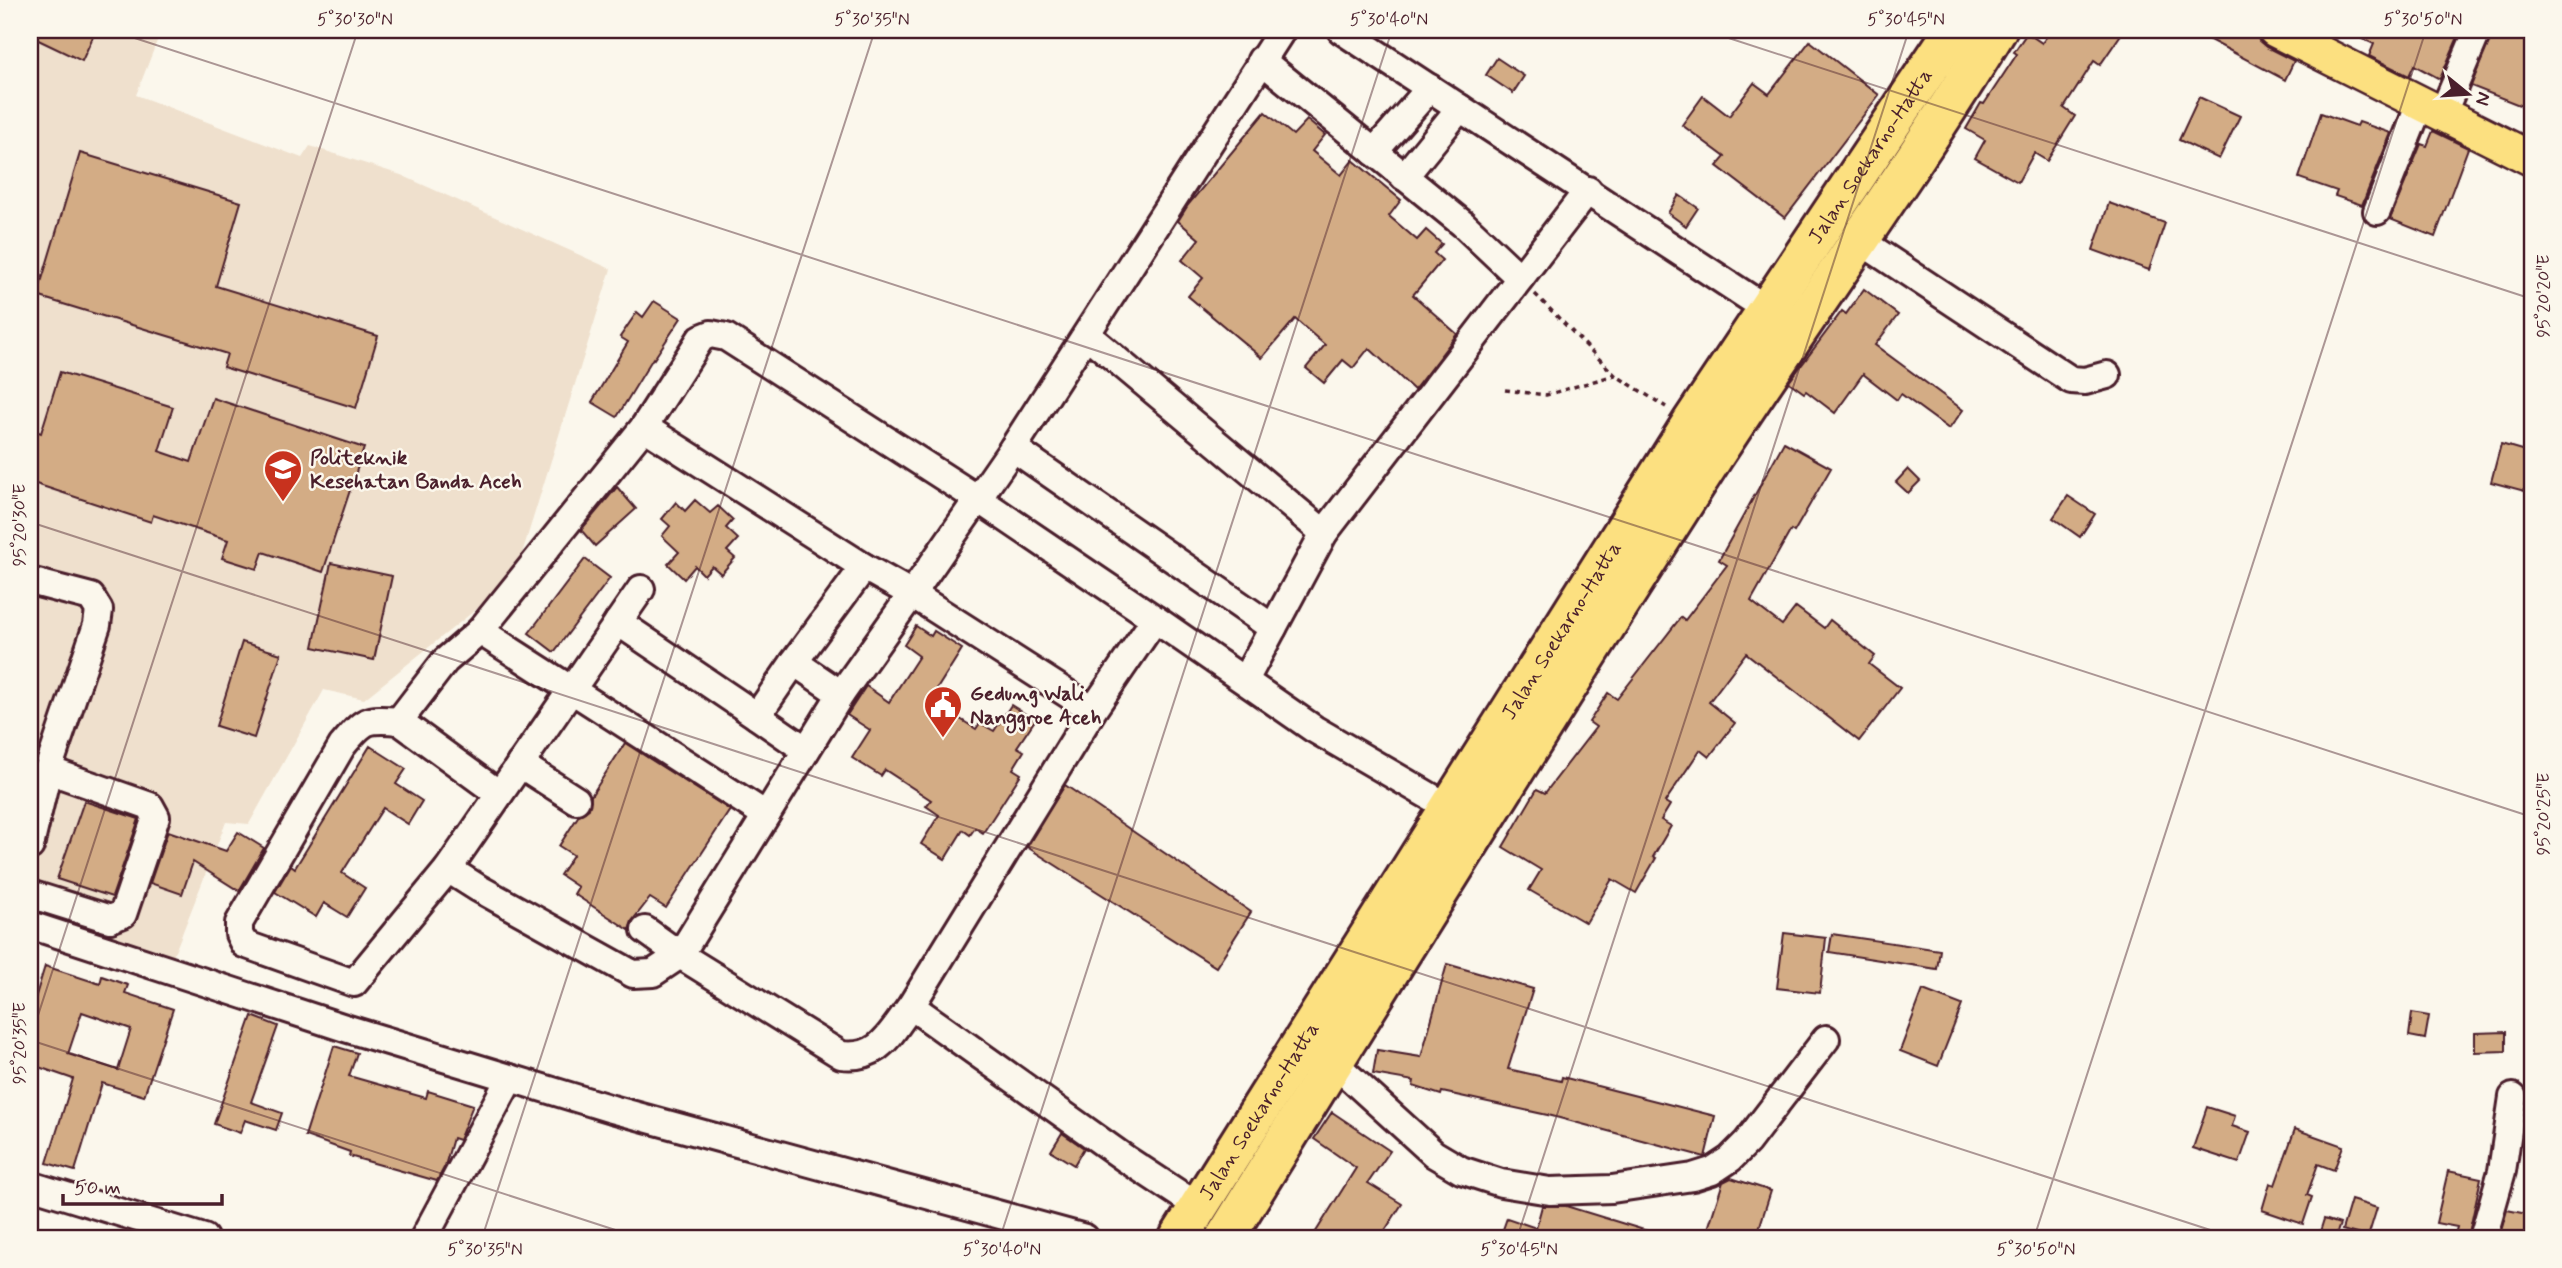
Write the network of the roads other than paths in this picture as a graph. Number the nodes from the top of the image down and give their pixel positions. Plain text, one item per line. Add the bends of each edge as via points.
1 (1282, 30) edge
2 (1341, 30) edge
3 (1954, 30) edge
4 (1997, 30) edge
5 (2275, 30) edge
6 (2478, 30) edge
7 (1261, 60) junction
8 (1430, 88) junction
9 (1460, 108) junction
10 (2431, 109) junction
11 (1374, 152) junction
12 (2532, 159) edge
13 (1404, 177) junction
14 (1588, 191) junction
15 (2377, 211) dead end
16 (1859, 240) junction
17 (1520, 278) junction
18 (1768, 310) junction
19 (1087, 335) junction
20 (2107, 375) dead end
21 (644, 427) junction
22 (1013, 448) junction
23 (978, 499) junction
24 (1324, 533) junction
25 (864, 567) junction
26 (30, 581) edge
27 (641, 589) dead end
28 (912, 594) junction
29 (1155, 619) junction
30 (618, 622) junction
31 (1273, 628) junction
32 (480, 631) junction
33 (794, 662) junction
34 (1245, 680) junction
35 (572, 690) junction
36 (841, 694) junction
37 (1093, 710) junction
38 (757, 716) junction
39 (399, 721) junction
40 (806, 750) junction
41 (520, 764) junction
42 (48, 770) junction
43 (499, 794) junction
44 (576, 800) dead end
45 (1450, 807) junction
46 (766, 815) junction
47 (30, 846) edge
48 (448, 869) junction
49 (30, 894) edge
50 (30, 926) edge
51 (645, 930) dead end
52 (680, 955) junction
53 (911, 1006) junction
54 (1826, 1040) dead end
55 (1333, 1062) junction
56 (510, 1078) junction
57 (2513, 1097) dead end
58 (30, 1185) edge
59 (1199, 1206) junction
60 (204, 1238) edge
61 (424, 1238) edge
62 (1085, 1238) edge
63 (1179, 1238) edge
64 (1225, 1238) edge
65 (2483, 1238) edge

1 - 7 street
2 - 8 street
3 - 18 highway, Jalan Soekarno-Hatta
4 - 16 highway, Jalan Soekarno-Hatta
5 - 10 main road
6 - 10 street
7 - 11 street
7 - 19 street
8 - 9 street
8 - 11 street
9 - 13 street
9 - 14 street
10 - 12 main road
10 - 15 street
11 - 13 street
13 - 17 street
14 - 17 street
14 - 18 street
16 - 20 street via 2071,380
16 - 55 highway, Jalan Soekarno-Hatta via 1702,476
17 - 24 street
18 - 45 highway, Jalan Soekarno-Hatta via 1692,422
19 - 22 street
19 - 24 street
21 - 23 street via 701,338 711,334 726,337
21 - 25 street
21 - 32 street
22 - 23 street
22 - 31 street
23 - 28 street
23 - 29 street
24 - 31 street
25 - 28 street
25 - 33 street
26 - 42 street via 91,597 99,610
27 - 30 street
28 - 36 street
28 - 37 street
29 - 34 street
29 - 37 street
30 - 35 street
30 - 38 street
31 - 34 street
32 - 35 street
32 - 39 street via 446,661
33 - 36 street
33 - 38 street
34 - 45 street via 1314,729
35 - 41 street
35 - 46 street
36 - 40 street
37 - 53 street
38 - 40 street
39 - 43 street
39 - 48 street via 374,719 360,724 342,746 239,923 239,934 244,944 354,983
40 - 46 street
41 - 43 street
41 - 44 street
42 - 47 street
42 - 49 street via 150,806 156,817 123,914 117,918
43 - 48 street
45 - 59 highway, Jalan Soekarno-Hatta
46 - 52 street
48 - 52 street via 633,974 653,973
50 - 56 street
51 - 52 street
52 - 53 street via 841,1055 857,1057 879,1049
53 - 59 street
54 - 55 street via 1730,1159 1693,1177 1612,1189 1550,1191 1461,1170 1434,1154
55 - 64 highway, Jalan Soekarno-Hatta
56 - 61 street
56 - 62 street
57 - 65 street via 2501,1171
58 - 60 street
59 - 63 highway, Jalan Soekarno-Hatta

